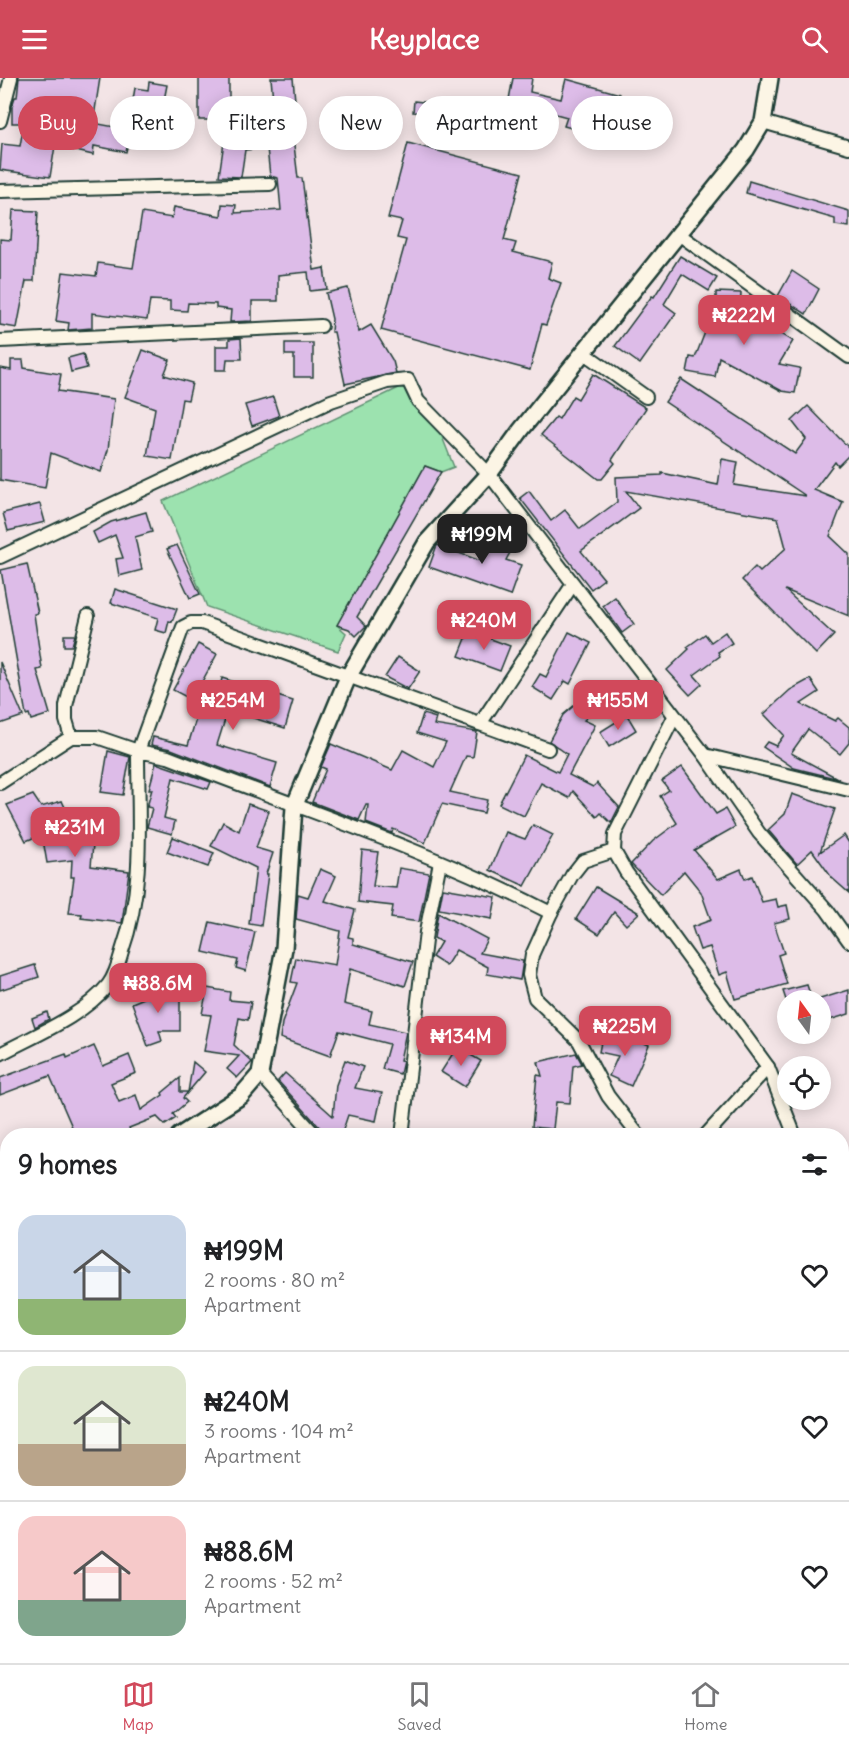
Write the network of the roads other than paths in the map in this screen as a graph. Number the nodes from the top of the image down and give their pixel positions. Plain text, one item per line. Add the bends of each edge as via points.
1 (770, 78) edge
2 (7, 83) edge
3 (0, 121) edge
4 (763, 122) junction
5 (849, 147) edge
6 (270, 184) dead end
7 (0, 191) edge
8 (680, 235) junction
9 (321, 326) dead end
10 (0, 341) edge
11 (584, 353) junction
12 (849, 357) edge
13 (646, 397) dead end
14 (489, 474) junction
15 (0, 557) edge
16 (573, 584) junction
17 (88, 616) dead end
18 (348, 677) junction
19 (674, 717) junction
20 (480, 724) junction
21 (71, 737) junction
22 (548, 749) dead end
23 (138, 751) junction
24 (705, 755) junction
25 (0, 783) edge
26 (849, 790) edge
27 (294, 807) junction
28 (614, 851) junction
29 (440, 862) junction
30 (551, 913) junction
31 (849, 941) edge
32 (0, 1054) edge
33 (768, 1067) junction
34 (260, 1074) junction
35 (191, 1128) edge
36 (309, 1128) edge
37 (403, 1128) edge
38 (633, 1128) edge
39 (712, 1128) edge
40 (792, 1128) edge

1 - 4 street
2 - 3 street
4 - 5 street
4 - 8 street
6 - 7 street
8 - 11 street
8 - 12 street
9 - 10 street
11 - 13 street
11 - 14 street
14 - 15 street via 418,401 408,380 387,382 331,401
14 - 16 street
14 - 18 street via 427,542
16 - 19 street
16 - 20 street
17 - 21 street via 66,706
18 - 20 street
18 - 23 street via 211,625 191,623 183,627 175,644
18 - 27 street
19 - 24 street
19 - 28 street via 615,834
20 - 22 street
21 - 23 street via 98,737
21 - 25 street
23 - 27 street via 168,757
23 - 32 street via 140,857 132,925 118,965 108,985 77,1012
24 - 26 street
24 - 31 street via 759,833
27 - 29 street
27 - 34 street via 284,948
28 - 30 street via 583,861
28 - 33 street
29 - 30 street
29 - 37 street via 426,932
30 - 38 street via 532,955 529,975 535,998 579,1041 608,1096
33 - 39 street
33 - 40 street
34 - 35 street via 241,1096
34 - 36 street

